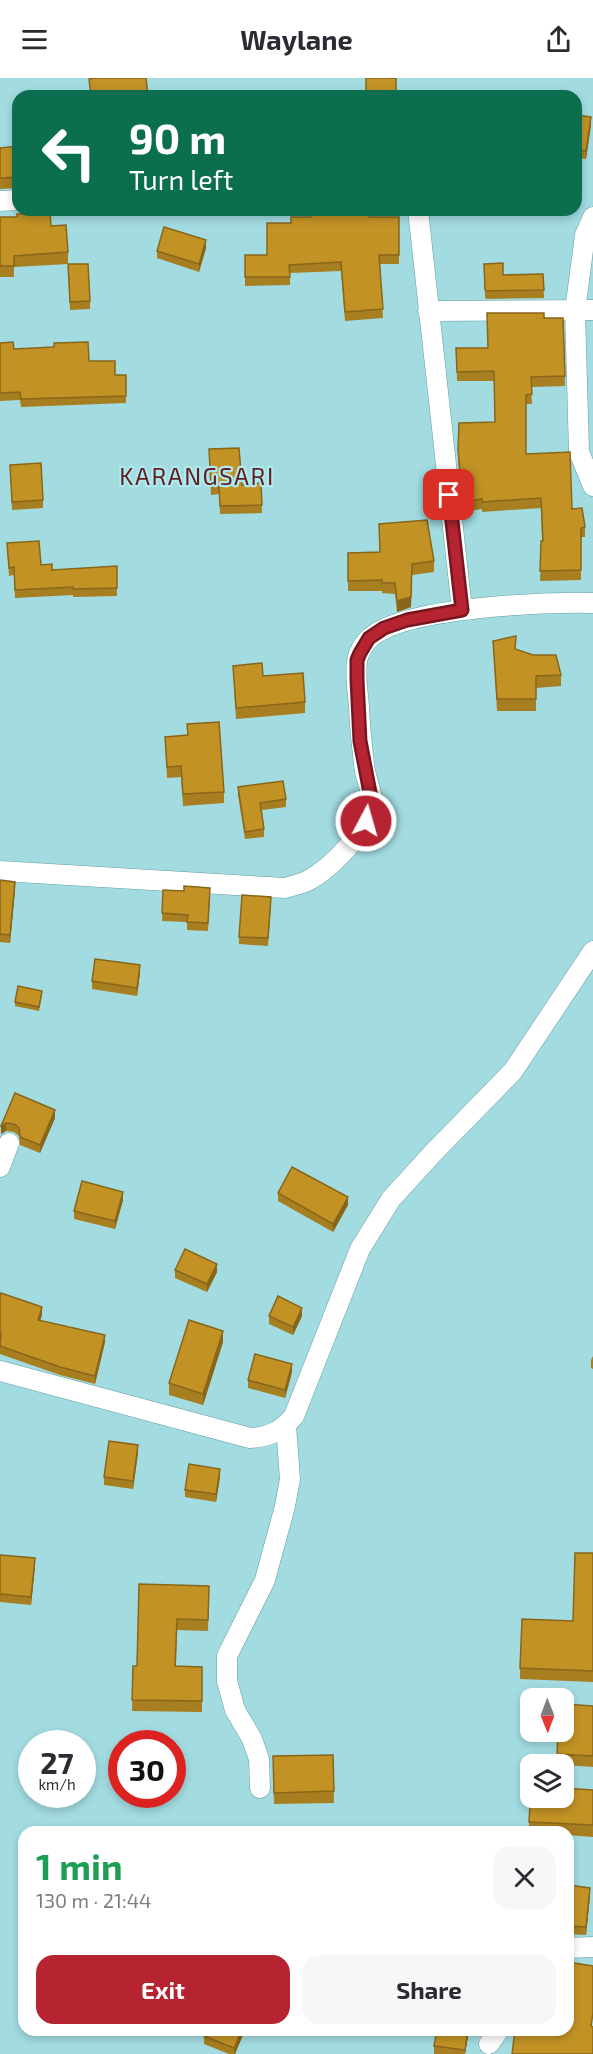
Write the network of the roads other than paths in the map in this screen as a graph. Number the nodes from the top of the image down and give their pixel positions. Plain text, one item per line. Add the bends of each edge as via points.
1 (419, 216) edge
2 (593, 217) edge
3 (584, 310) edge
4 (428, 311) junction
5 (593, 486) edge
6 (593, 603) edge
7 (462, 610) junction
8 (0, 871) edge
9 (593, 951) edge
10 (9, 1143) dead end
11 (0, 1167) edge
12 (0, 1371) edge
13 (286, 1426) junction
14 (260, 1788) dead end
15 (593, 1947) edge
16 (574, 1948) edge

1 - 4 street
2 - 3 street via 585,235
3 - 4 street
3 - 5 street via 579,452
4 - 7 street
6 - 7 street
7 - 8 street via 384,628 364,646 357,660 360,741 372,803 366,821 336,859 305,882 285,888
9 - 13 street via 513,1071 391,1199 360,1249 294,1416
10 - 11 street
12 - 13 street via 250,1438 273,1435
13 - 14 street via 290,1479 285,1506 265,1580 227,1656 227,1681 235,1710 260,1759
15 - 16 street

